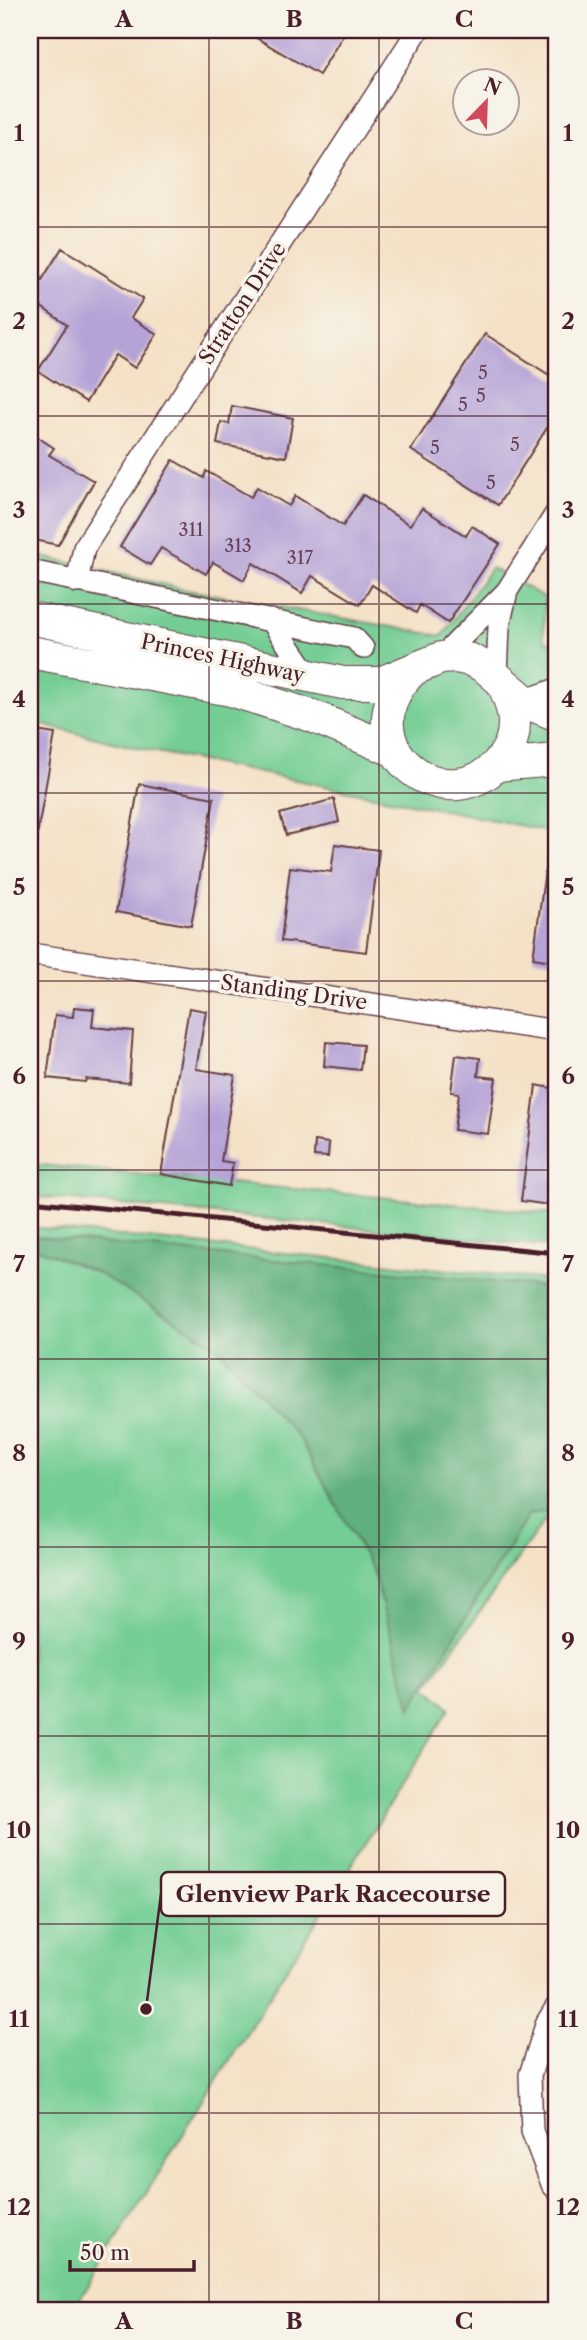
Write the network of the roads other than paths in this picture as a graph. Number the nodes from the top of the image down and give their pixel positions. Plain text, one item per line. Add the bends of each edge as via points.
1 (418, 30) edge
2 (557, 512) edge
3 (30, 572) edge
4 (77, 582) junction
5 (507, 591) junction
6 (30, 618) edge
7 (271, 620) junction
8 (363, 648) dead end
9 (30, 652) edge
10 (427, 663) junction
11 (309, 676) junction
12 (509, 688) junction
13 (557, 690) edge
14 (557, 715) edge
15 (395, 751) junction
16 (557, 760) edge
17 (497, 765) junction
18 (30, 954) edge
19 (557, 1031) edge
20 (557, 2006) edge
21 (557, 2190) edge

1 - 4 street, Stratton Drive via 84,548
2 - 5 street
3 - 4 street
4 - 7 street
5 - 10 street
5 - 12 street via 499,626
6 - 11 highway, Princes Highway
7 - 8 street via 354,638
7 - 11 street
9 - 15 highway, Princes Highway via 231,690 312,716
10 - 11 highway, Princes Highway via 380,682 343,683
10 - 12 highway, Princes Highway via 456,657 471,660
10 - 15 highway via 401,681 392,698 387,716
12 - 13 street via 532,698
12 - 14 highway, Princes Highway
12 - 17 highway via 515,726 510,747
15 - 17 highway, Princes Highway via 419,776 443,783 468,782
16 - 17 highway, Princes Highway
18 - 19 street, Standing Drive
20 - 21 street via 530,2075 533,2131

